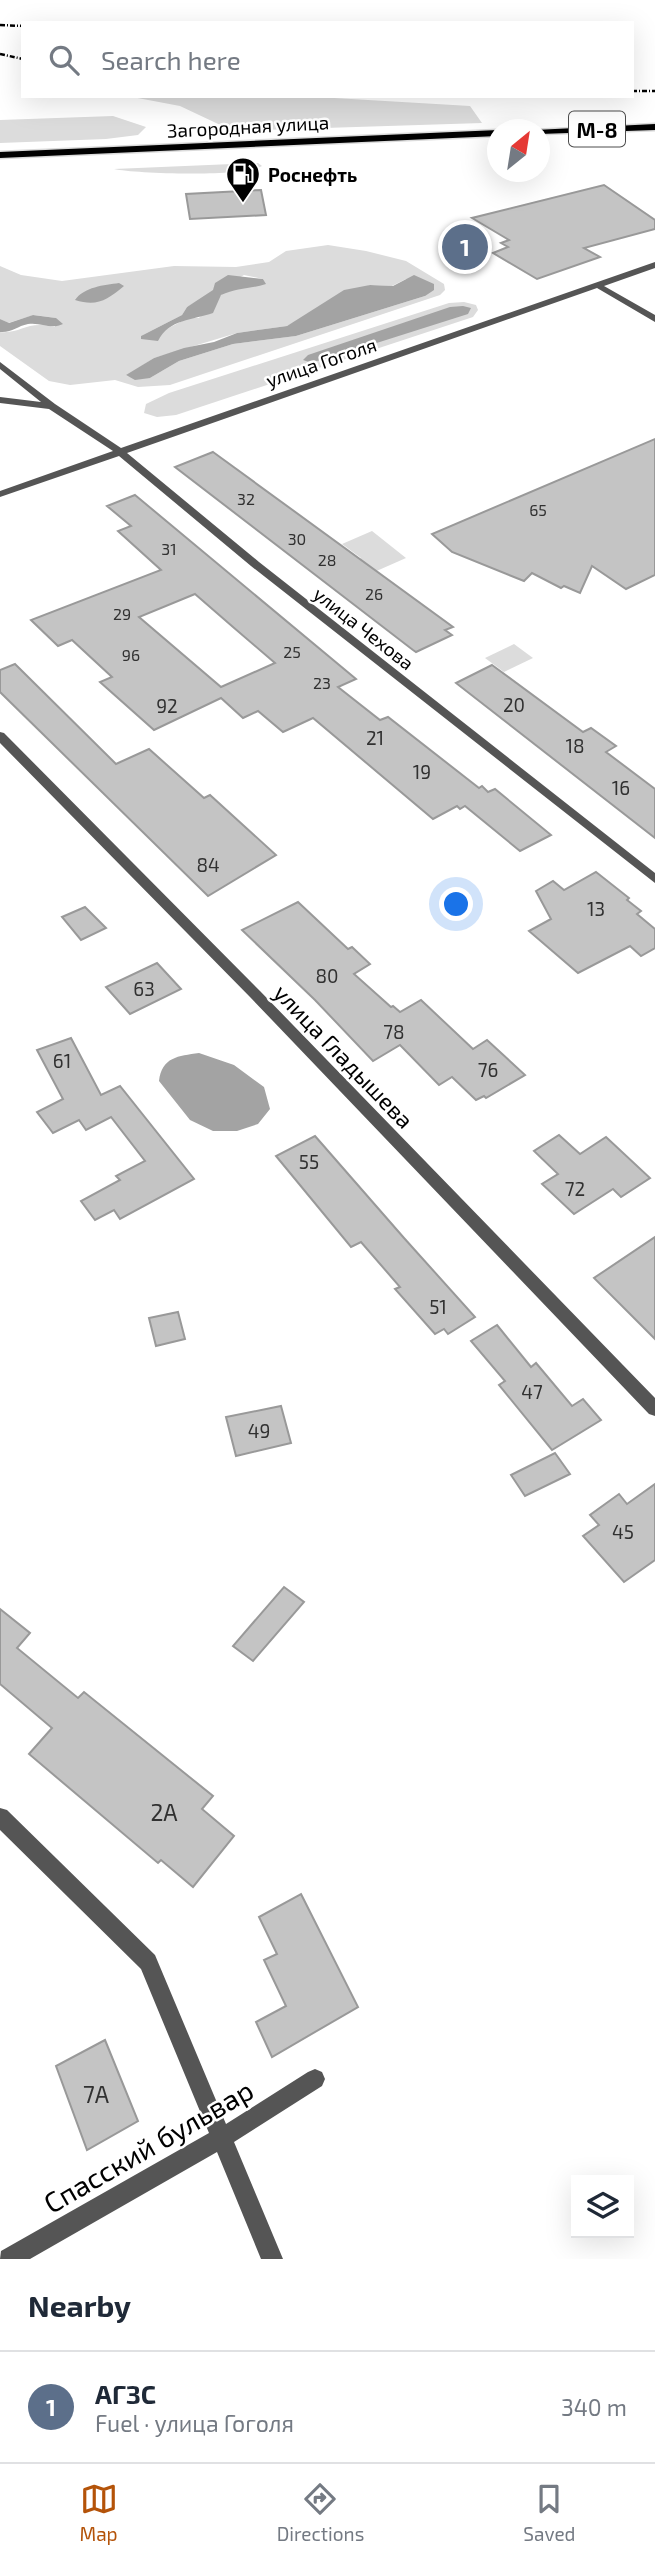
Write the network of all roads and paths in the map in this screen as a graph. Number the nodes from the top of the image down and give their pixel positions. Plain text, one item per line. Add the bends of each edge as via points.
1 (655, 127) edge
2 (550, 131) edge
3 (487, 133) edge
4 (655, 135) edge
5 (550, 140) edge
6 (487, 142) edge
7 (0, 155) edge
8 (0, 163) edge
9 (655, 265) edge
10 (597, 285) junction
11 (655, 319) edge
12 (0, 365) edge
13 (0, 400) edge
14 (52, 406) junction
15 (119, 451) junction
16 (0, 495) edge
17 (0, 736) edge
18 (655, 879) edge
19 (655, 1409) edge
20 (0, 1817) edge
21 (315, 2079) dead end
22 (223, 2137) junction
23 (9, 2259) edge
24 (272, 2259) edge

1 - 2 highway, М-8
3 - 7 highway, Загородная улица
4 - 5 highway, М-8
6 - 8 highway, Загородная улица
9 - 10 street, улица Гоголя
10 - 11 street
10 - 15 street, улица Гоголя
12 - 14 street, улица Чехова
13 - 14 street, улица Чехова
14 - 15 street, улица Чехова
15 - 16 street, улица Гоголя
15 - 18 street, улица Чехова
17 - 19 street, улица Гладышева
20 - 22 street via 148,1962
21 - 22 street, Спасский бульвар
22 - 23 street, Спасский бульвар
22 - 24 street

